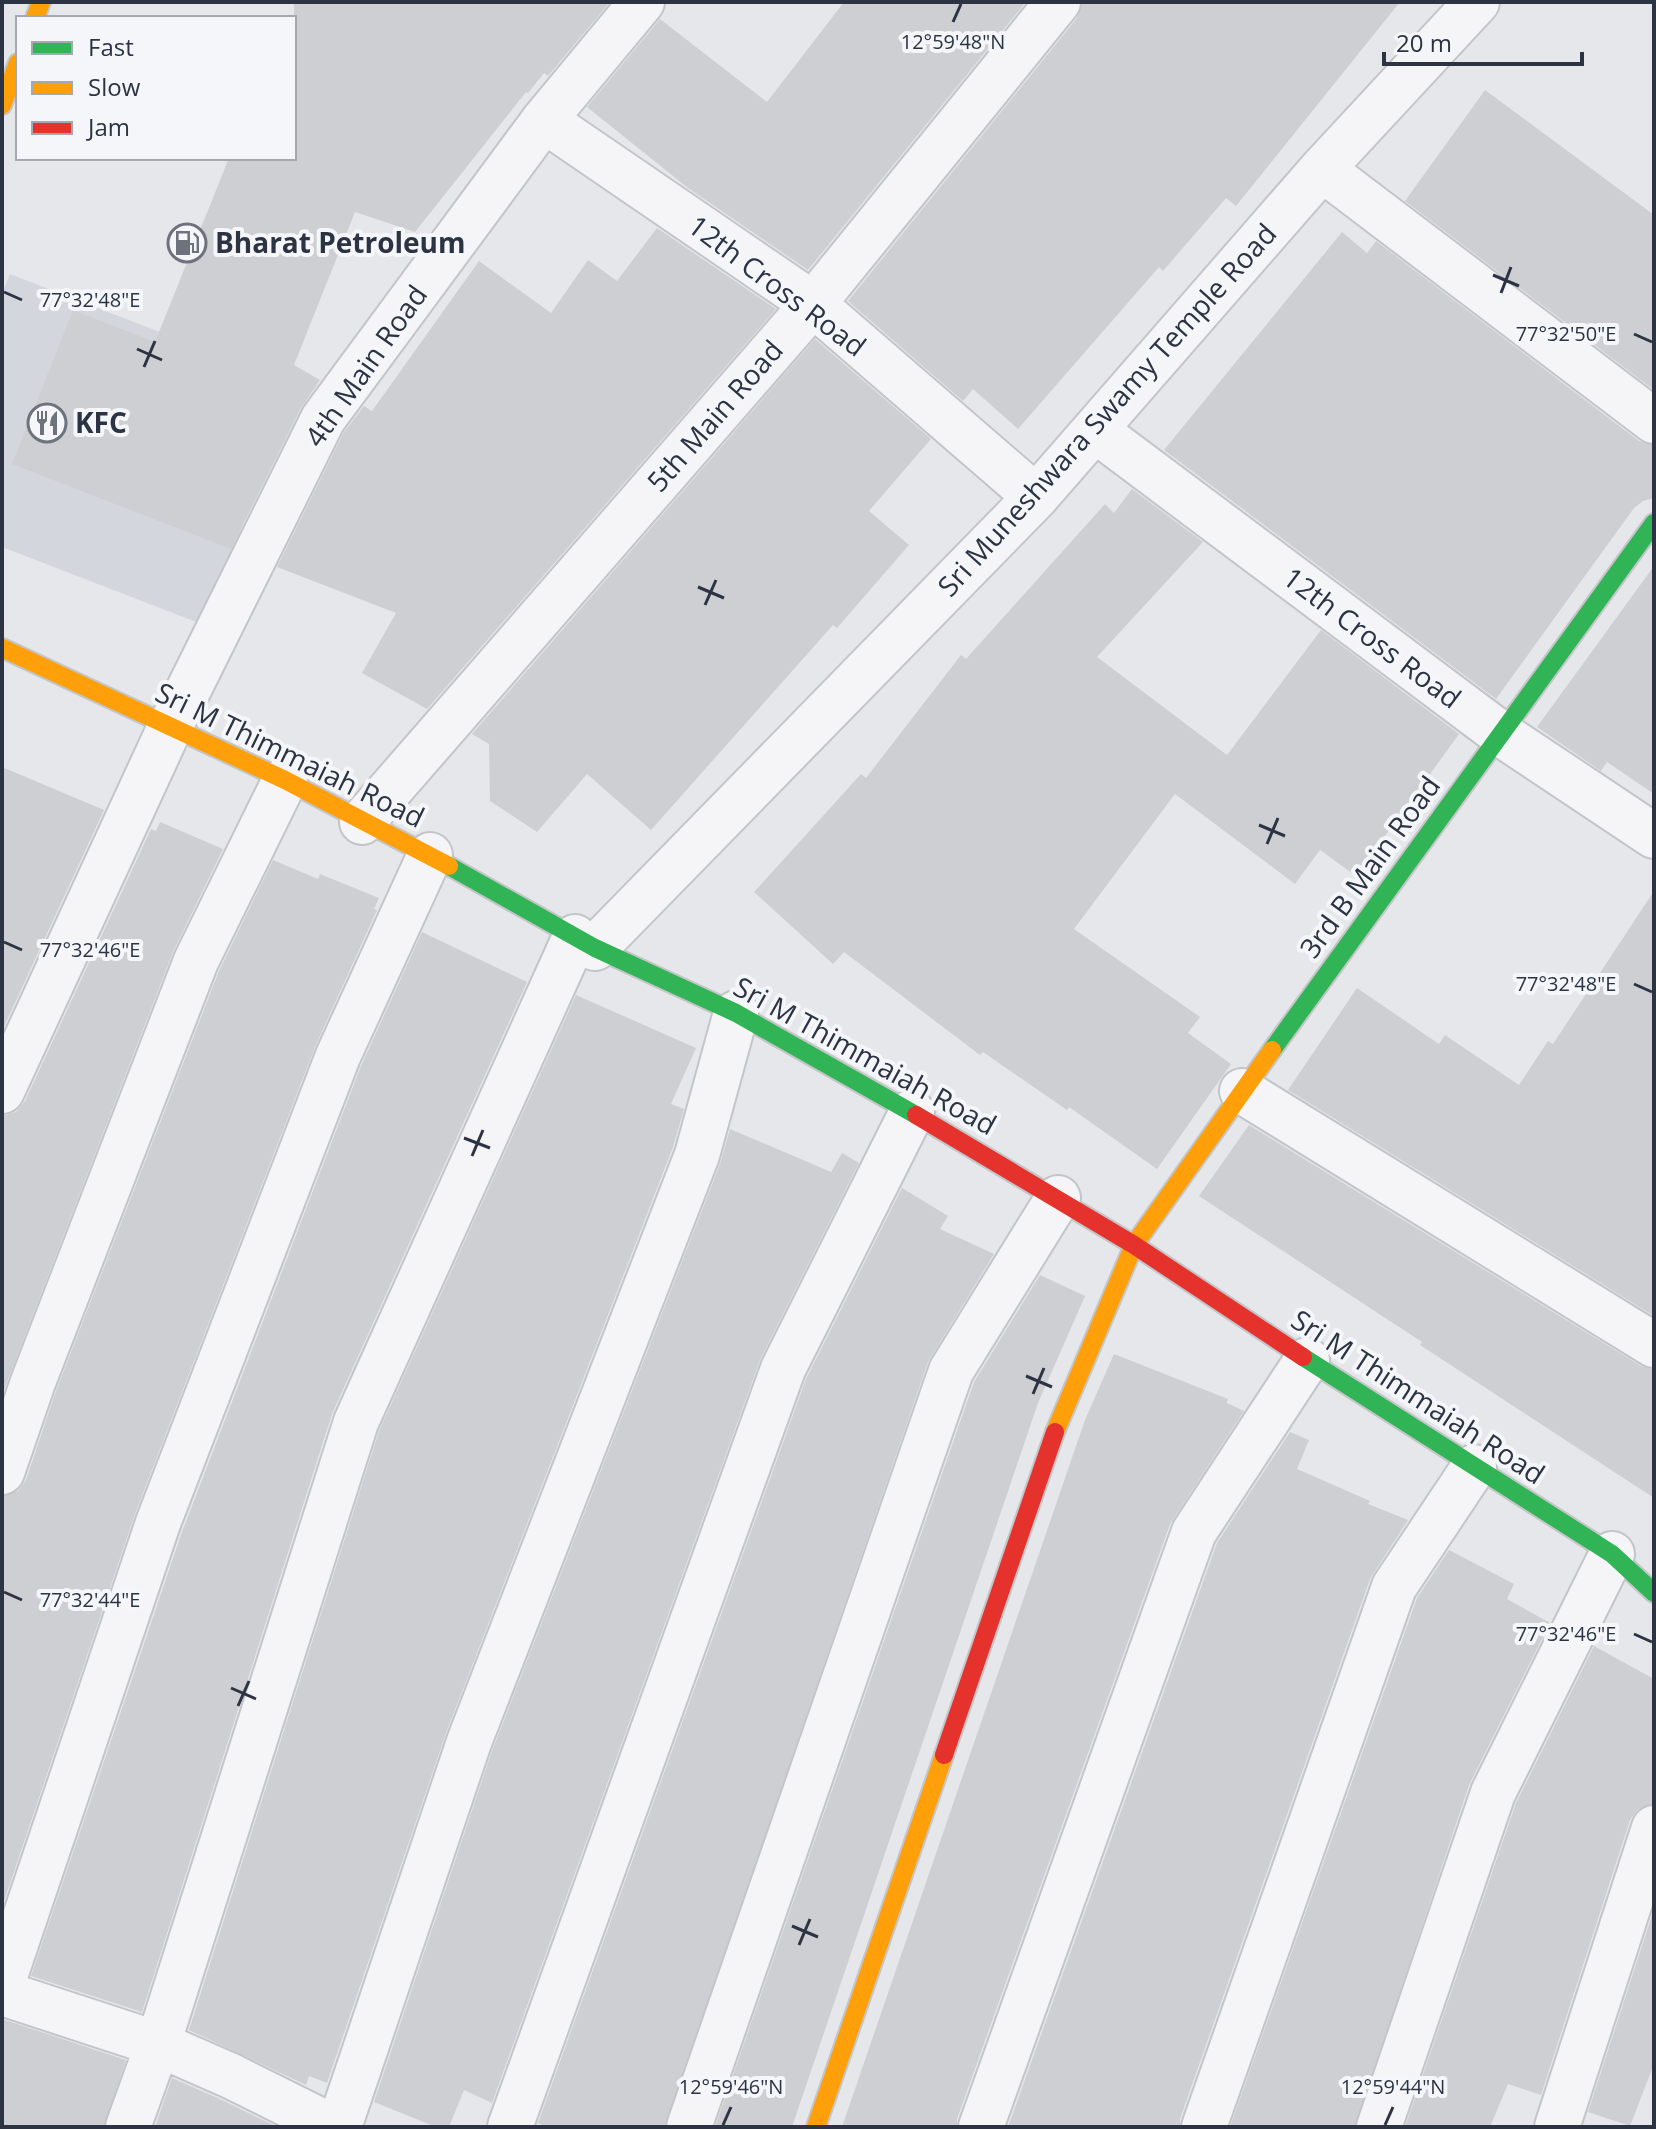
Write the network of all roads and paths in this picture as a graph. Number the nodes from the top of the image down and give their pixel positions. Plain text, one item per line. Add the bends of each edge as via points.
1 (642, 2) edge
2 (1058, 2) edge
3 (1477, 2) edge
4 (16, 68) edge
5 (2, 105) edge
6 (544, 120) junction
7 (1322, 169) junction
8 (813, 304) junction
9 (1654, 421) edge
10 (1095, 430) junction
11 (1036, 497) junction
12 (1654, 523) edge
13 (2, 648) edge
14 (171, 725) junction
15 (1501, 734) junction
16 (285, 780) junction
17 (362, 822) junction
18 (1654, 836) edge
19 (430, 855) junction
20 (585, 942) junction
21 (736, 1013) junction
22 (2, 1091) edge
23 (1242, 1091) junction
24 (912, 1112) junction
25 (1058, 1198) junction
26 (1134, 1245) junction
27 (1654, 1345) edge
28 (1307, 1360) junction
29 (1474, 1467) junction
30 (2, 1472) edge
31 (1612, 1554) junction
32 (1654, 1593) edge
33 (1654, 1828) edge
34 (2, 1985) edge
35 (2, 1993) edge
36 (158, 2044) junction
37 (128, 2127) edge
38 (333, 2127) edge
39 (339, 2127) edge
40 (510, 2127) edge
41 (689, 2127) edge
42 (816, 2127) edge
43 (981, 2127) edge
44 (1204, 2127) edge
45 (1379, 2127) edge
46 (1557, 2127) edge

1 - 6 street, 4th Main Road
2 - 8 street, 5th Main Road
3 - 7 street, Sri Muneshwara Swamy Temple Road
4 - 5 street
6 - 8 street, 12th Cross Road
6 - 14 street, 4th Main Road via 323,419
7 - 9 street
7 - 10 street, Sri Muneshwara Swamy Temple Road
8 - 11 street, 12th Cross Road
8 - 17 street, 5th Main Road
10 - 11 street, Sri Muneshwara Swamy Temple Road
10 - 15 street, 12th Cross Road
11 - 20 street, Sri Muneshwara Swamy Temple Road
12 - 15 street, 3rd B Main Road
13 - 14 street, Sri M Thimmaiah Road
14 - 16 street, Sri M Thimmaiah Road
14 - 22 street
15 - 18 street, 12th Cross Road
15 - 23 street, 3rd B Main Road
16 - 17 street, Sri M Thimmaiah Road
16 - 30 street via 196,961
17 - 19 street, Sri M Thimmaiah Road
19 - 20 street, Sri M Thimmaiah Road
19 - 34 street via 338,1056 158,1523
20 - 21 street, Sri M Thimmaiah Road
20 - 36 street via 356,1422
21 - 24 street, Sri M Thimmaiah Road
21 - 39 street via 697,1155 469,1742
23 - 26 street, 3rd B Main Road
23 - 27 street
24 - 25 street, Sri M Thimmaiah Road
24 - 40 street via 783,1369
25 - 26 street, Sri M Thimmaiah Road
25 - 41 street via 951,1371
26 - 28 street, Sri M Thimmaiah Road
26 - 42 street, 3rd B Main Road via 1062,1411
28 - 29 street, Sri M Thimmaiah Road
28 - 43 street via 1194,1532
29 - 31 street, Sri M Thimmaiah Road
29 - 44 street via 1394,1587
31 - 32 street, Sri M Thimmaiah Road
31 - 45 street via 1493,1793
33 - 46 street
35 - 36 street
36 - 37 street
36 - 38 street

